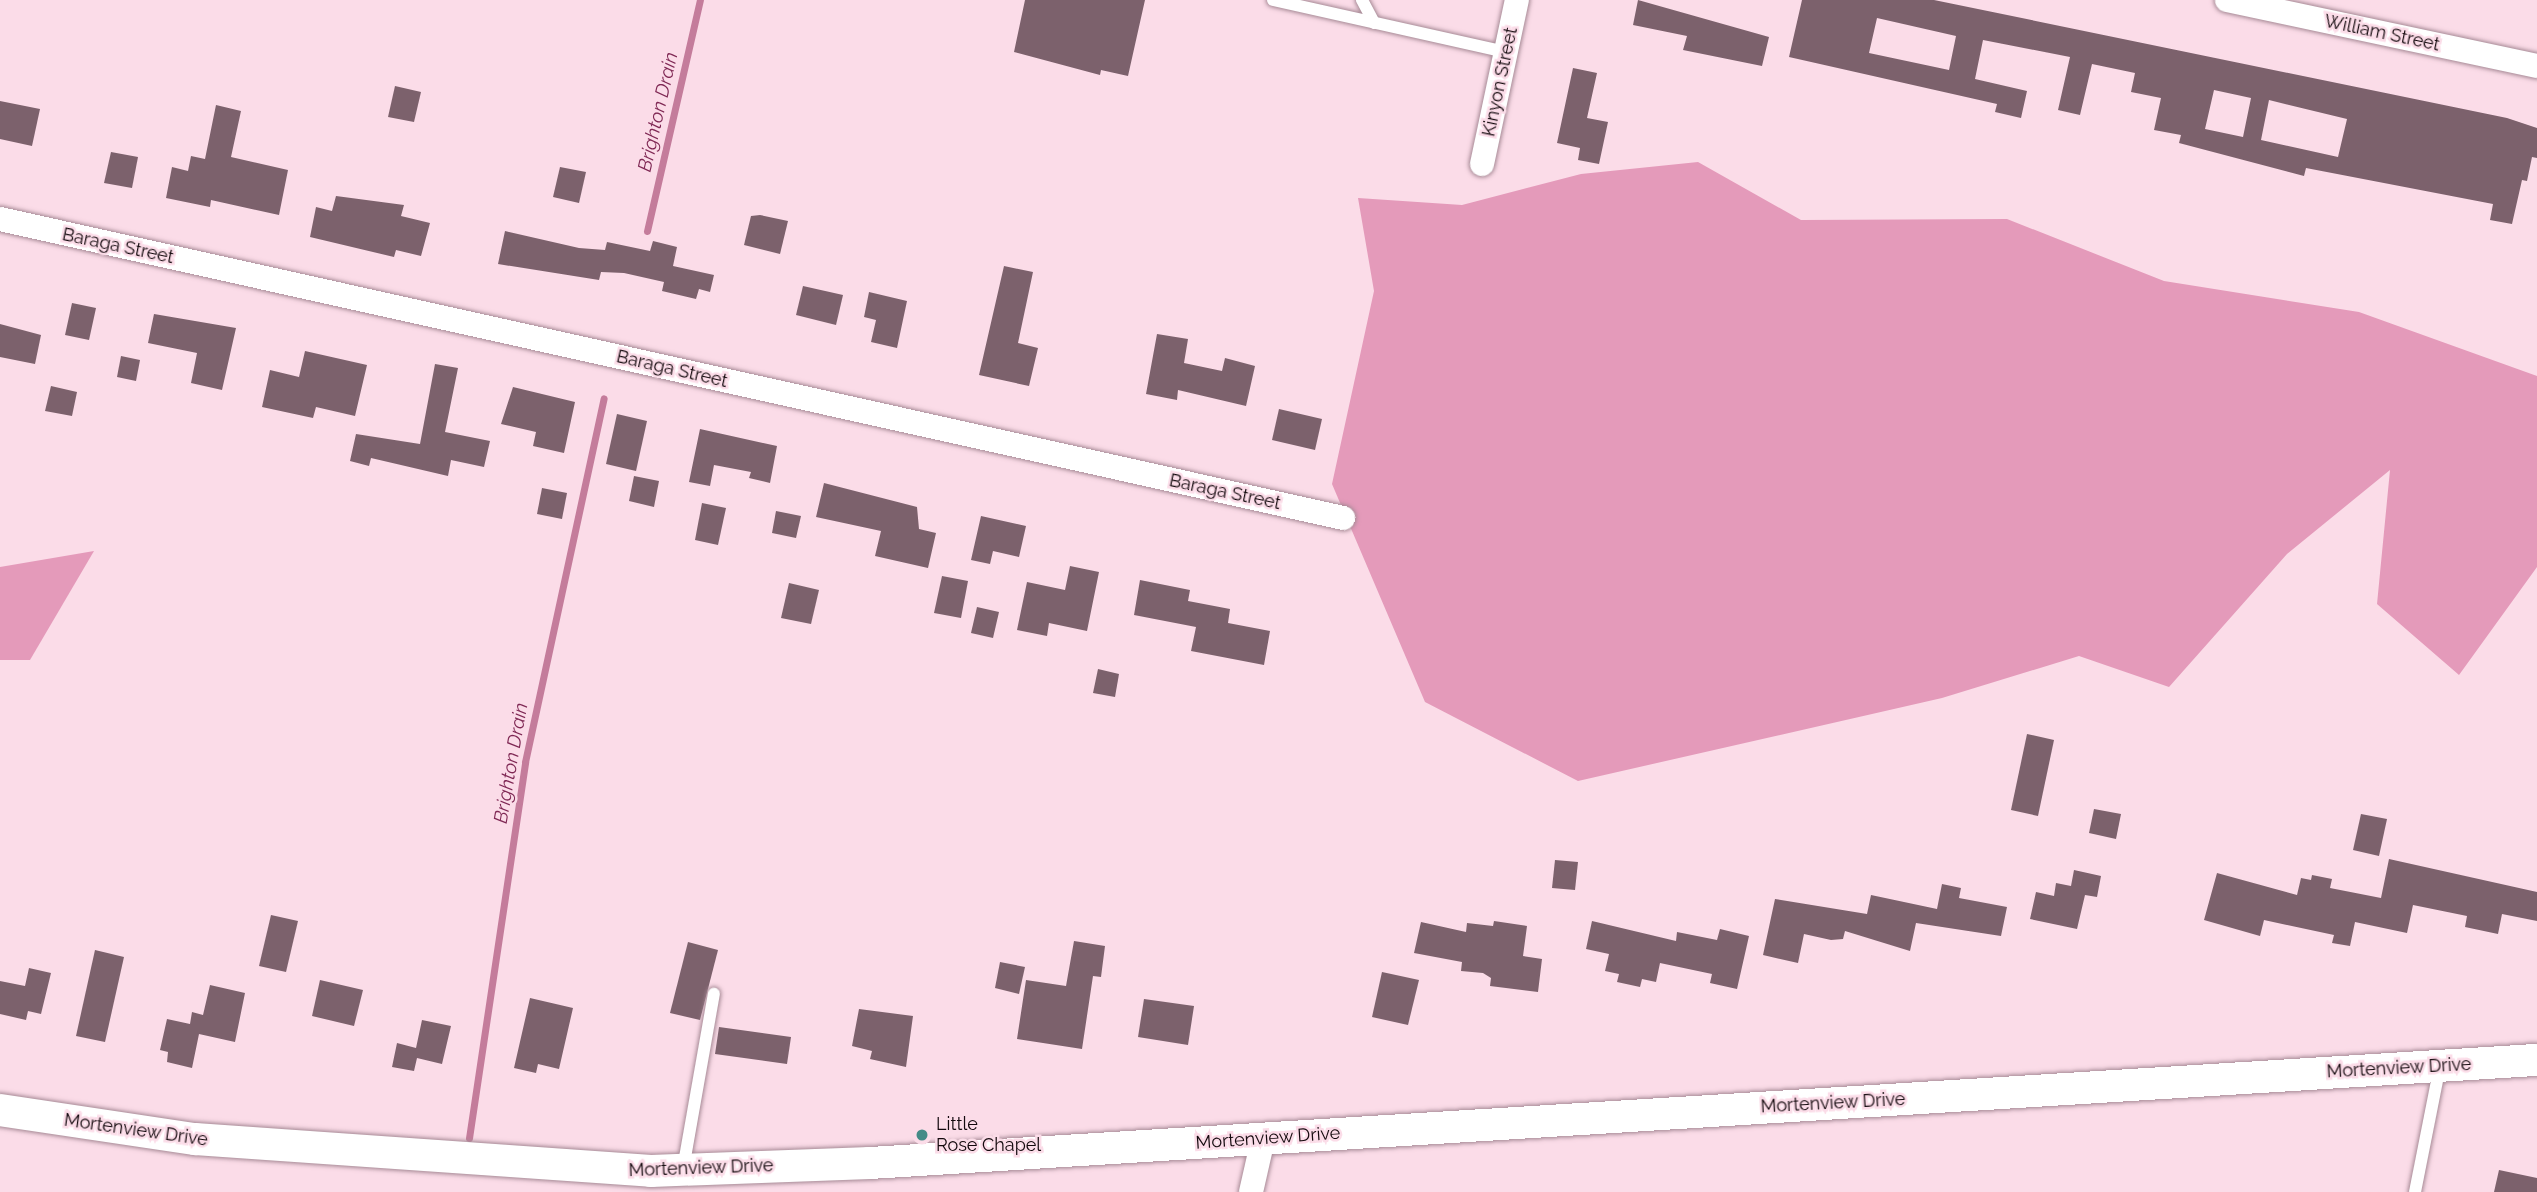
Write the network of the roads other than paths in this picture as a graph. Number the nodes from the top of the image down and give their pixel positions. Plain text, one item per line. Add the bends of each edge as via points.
1 (1273, 0) edge
2 (1362, 0) edge
3 (1517, 0) edge
4 (2227, 0) edge
5 (1374, 23) junction
6 (1506, 52) junction
7 (2537, 66) edge
8 (1482, 163) dead end
9 (0, 219) edge
10 (1343, 518) dead end
11 (714, 993) dead end
12 (2537, 1060) edge
13 (2440, 1066) junction
14 (0, 1110) edge
15 (1263, 1139) junction
16 (683, 1169) junction
17 (1251, 1192) edge
18 (2415, 1192) edge

1 - 5 lane
2 - 5 lane
3 - 6 street, Kinyon Street
4 - 7 street, William Street
5 - 6 lane
6 - 8 street, Kinyon Street
9 - 10 street, Baraga Street
11 - 16 lane
12 - 13 street, Mortenview Drive
13 - 15 street, Mortenview Drive
13 - 18 lane
14 - 16 street, Mortenview Drive via 208,1140 578,1170
15 - 16 street, Mortenview Drive
15 - 17 street

